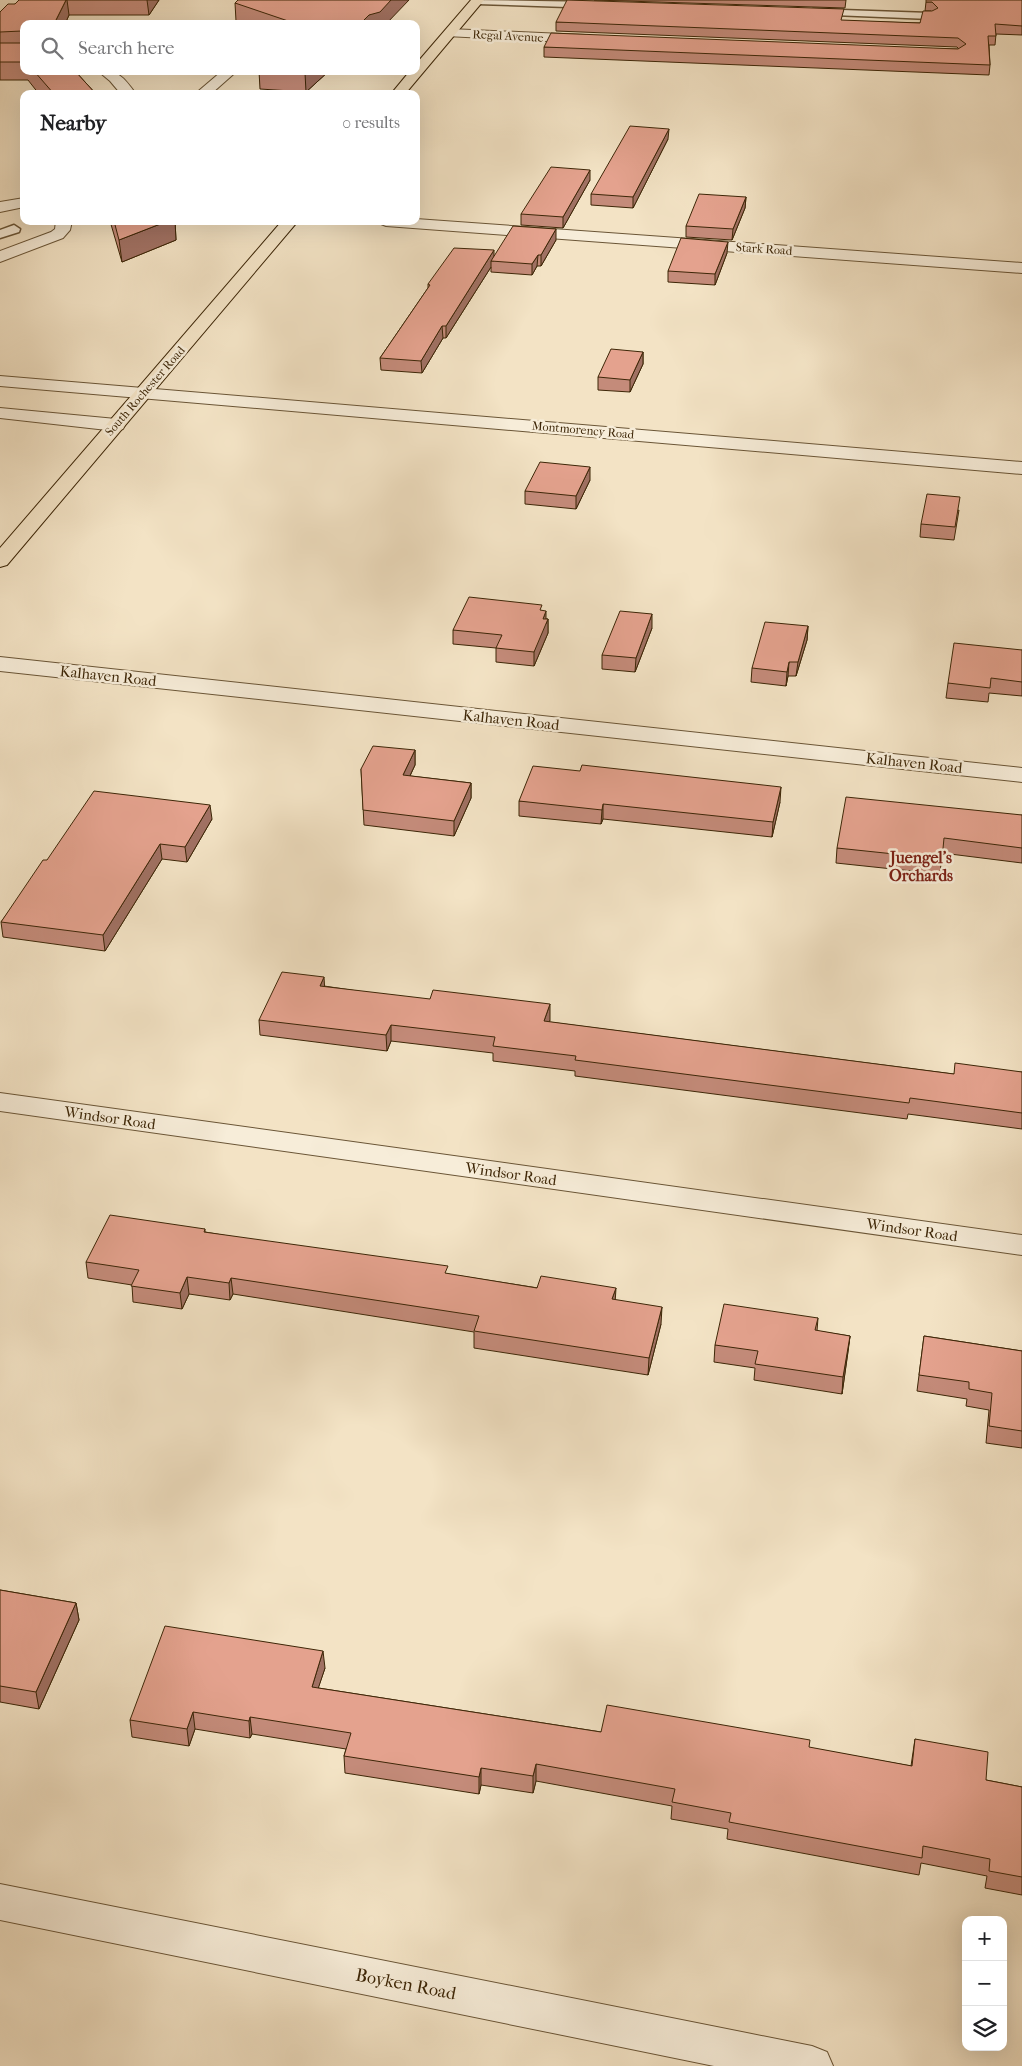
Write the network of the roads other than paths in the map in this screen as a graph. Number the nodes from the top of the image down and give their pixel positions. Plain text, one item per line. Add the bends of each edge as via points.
1 (477, 0) edge
2 (605, 5) edge
3 (806, 12) edge
4 (930, 16) edge
5 (450, 33) junction
6 (602, 40) edge
7 (420, 68) edge
8 (110, 75) edge
9 (226, 75) edge
10 (414, 75) edge
11 (126, 90) edge
12 (207, 90) edge
13 (401, 90) edge
14 (20, 203) edge
15 (0, 207) edge
16 (420, 224) edge
17 (63, 225) edge
18 (287, 225) edge
19 (14, 229) dead end
20 (0, 234) edge
21 (0, 257) edge
22 (1022, 268) edge
23 (0, 381) edge
24 (144, 392) junction
25 (0, 413) edge
26 (116, 425) junction
27 (1022, 468) edge
28 (0, 561) edge
29 (0, 664) edge
30 (1022, 775) edge
31 (0, 1102) edge
32 (1022, 1245) edge
33 (0, 1902) edge
34 (812, 2066) edge

1 - 2 lane
1 - 5 main road
3 - 4 lane
5 - 6 street, Regal Avenue
5 - 7 main road
8 - 11 street
9 - 12 street
10 - 13 main road
14 - 15 street
16 - 22 street, Stark Road
17 - 21 street via 57,235
18 - 24 main road, South Rochester Road
19 - 20 lane
23 - 24 street, Montmorency Road
24 - 26 main road, South Rochester Road
24 - 27 street, Montmorency Road
25 - 26 street
26 - 28 main road, South Rochester Road
29 - 30 street, Kalhaven Road
31 - 32 street, Windsor Road
33 - 34 street, Boyken Road

